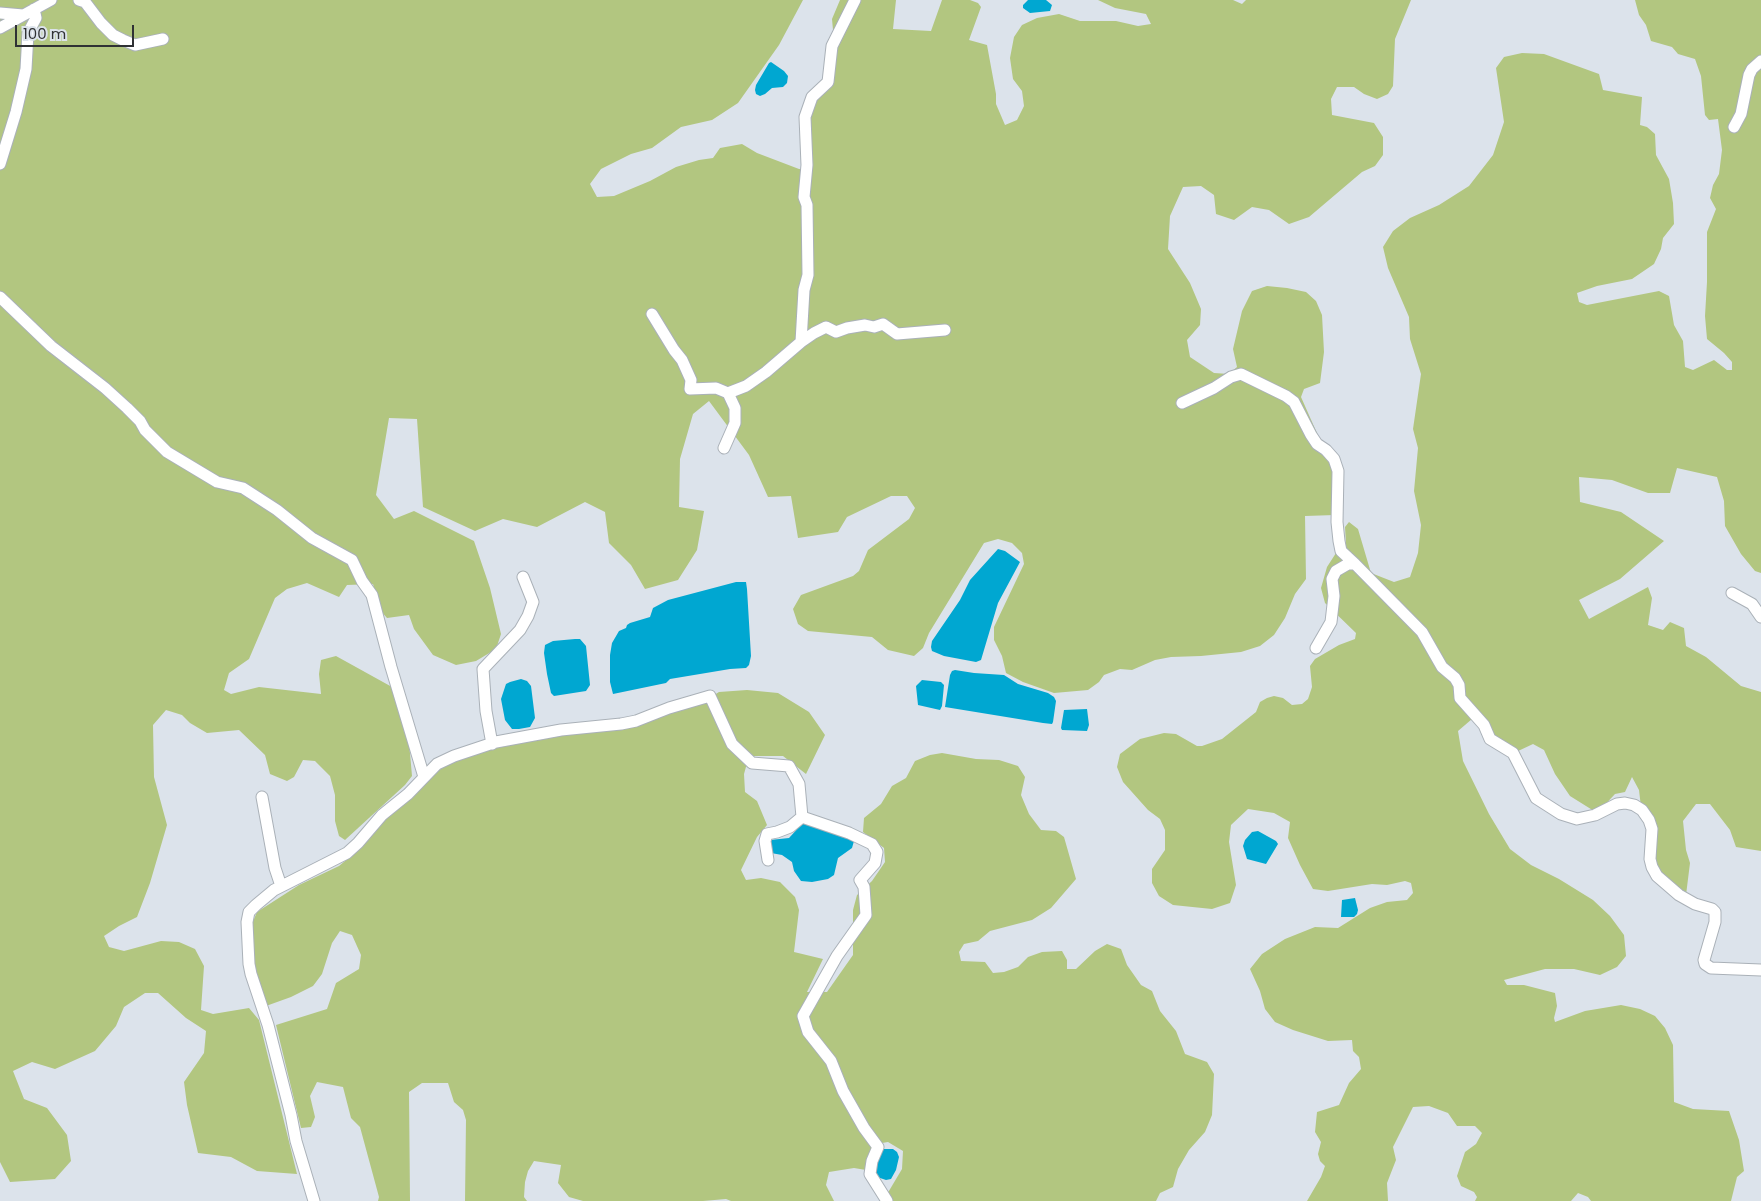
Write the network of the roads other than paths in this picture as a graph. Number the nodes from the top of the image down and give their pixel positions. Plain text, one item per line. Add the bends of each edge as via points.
1 (51, 0) edge
2 (79, 0) edge
3 (855, 0) edge
4 (34, 9) junction
5 (0, 13) edge
6 (23, 15) junction
7 (0, 28) edge
8 (163, 38) dead end
9 (1761, 61) edge
10 (1734, 127) dead end
11 (0, 164) edge
12 (0, 297) edge
13 (652, 314) dead end
14 (944, 330) dead end
15 (801, 342) junction
16 (728, 393) junction
17 (1182, 403) dead end
18 (724, 448) dead end
19 (1354, 564) junction
20 (524, 577) dead end
21 (1732, 593) dead end
22 (1761, 617) edge
23 (1316, 648) dead end
24 (492, 744) junction
25 (424, 777) junction
26 (262, 797) dead end
27 (802, 817) junction
28 (768, 860) dead end
29 (281, 886) junction
30 (1761, 970) edge
31 (314, 1201) edge
32 (887, 1201) edge

1 - 4 street
2 - 8 street via 113,35 123,40 135,45
3 - 15 street via 832,46 828,82 812,97 804,117 808,275
4 - 6 street
4 - 11 street via 36,18 28,33 26,69
5 - 6 street
6 - 7 street
9 - 10 street via 1749,75 1741,114
12 - 25 street via 51,346 127,408 167,452 217,482 243,488 312,538 352,560 372,595
13 - 16 street via 682,360 691,380 690,389 716,388
14 - 15 street via 898,334 883,324 836,332 826,327
15 - 16 street via 746,386
16 - 18 street via 735,408 735,423
17 - 19 street via 1241,374 1294,402 1311,436 1334,459 1338,471 1339,541 1341,551
19 - 23 street via 1336,571 1332,580 1332,622
19 - 30 street via 1422,632 1442,668 1455,678 1460,698 1484,725 1490,739 1513,753 1536,798 1561,814 1577,819 1595,815 1617,804 1634,805 1642,810 1652,828 1650,858 1657,876 1679,895 1715,912 1705,964 1711,968
20 - 24 street via 533,602 528,616 520,630 483,669
21 - 22 street via 1752,604
24 - 25 street via 437,764
24 - 27 street via 561,730 621,724 710,696 732,744 752,763 789,766 799,784
25 - 29 street via 347,852
26 - 29 street
27 - 28 street via 790,827 767,834
27 - 32 street via 849,833 872,844 877,852 875,863 860,880 864,886 866,915 837,956 803,1016 808,1032 831,1061 843,1091 878,1147 870,1174
29 - 31 street via 249,912 246,922 249,964

